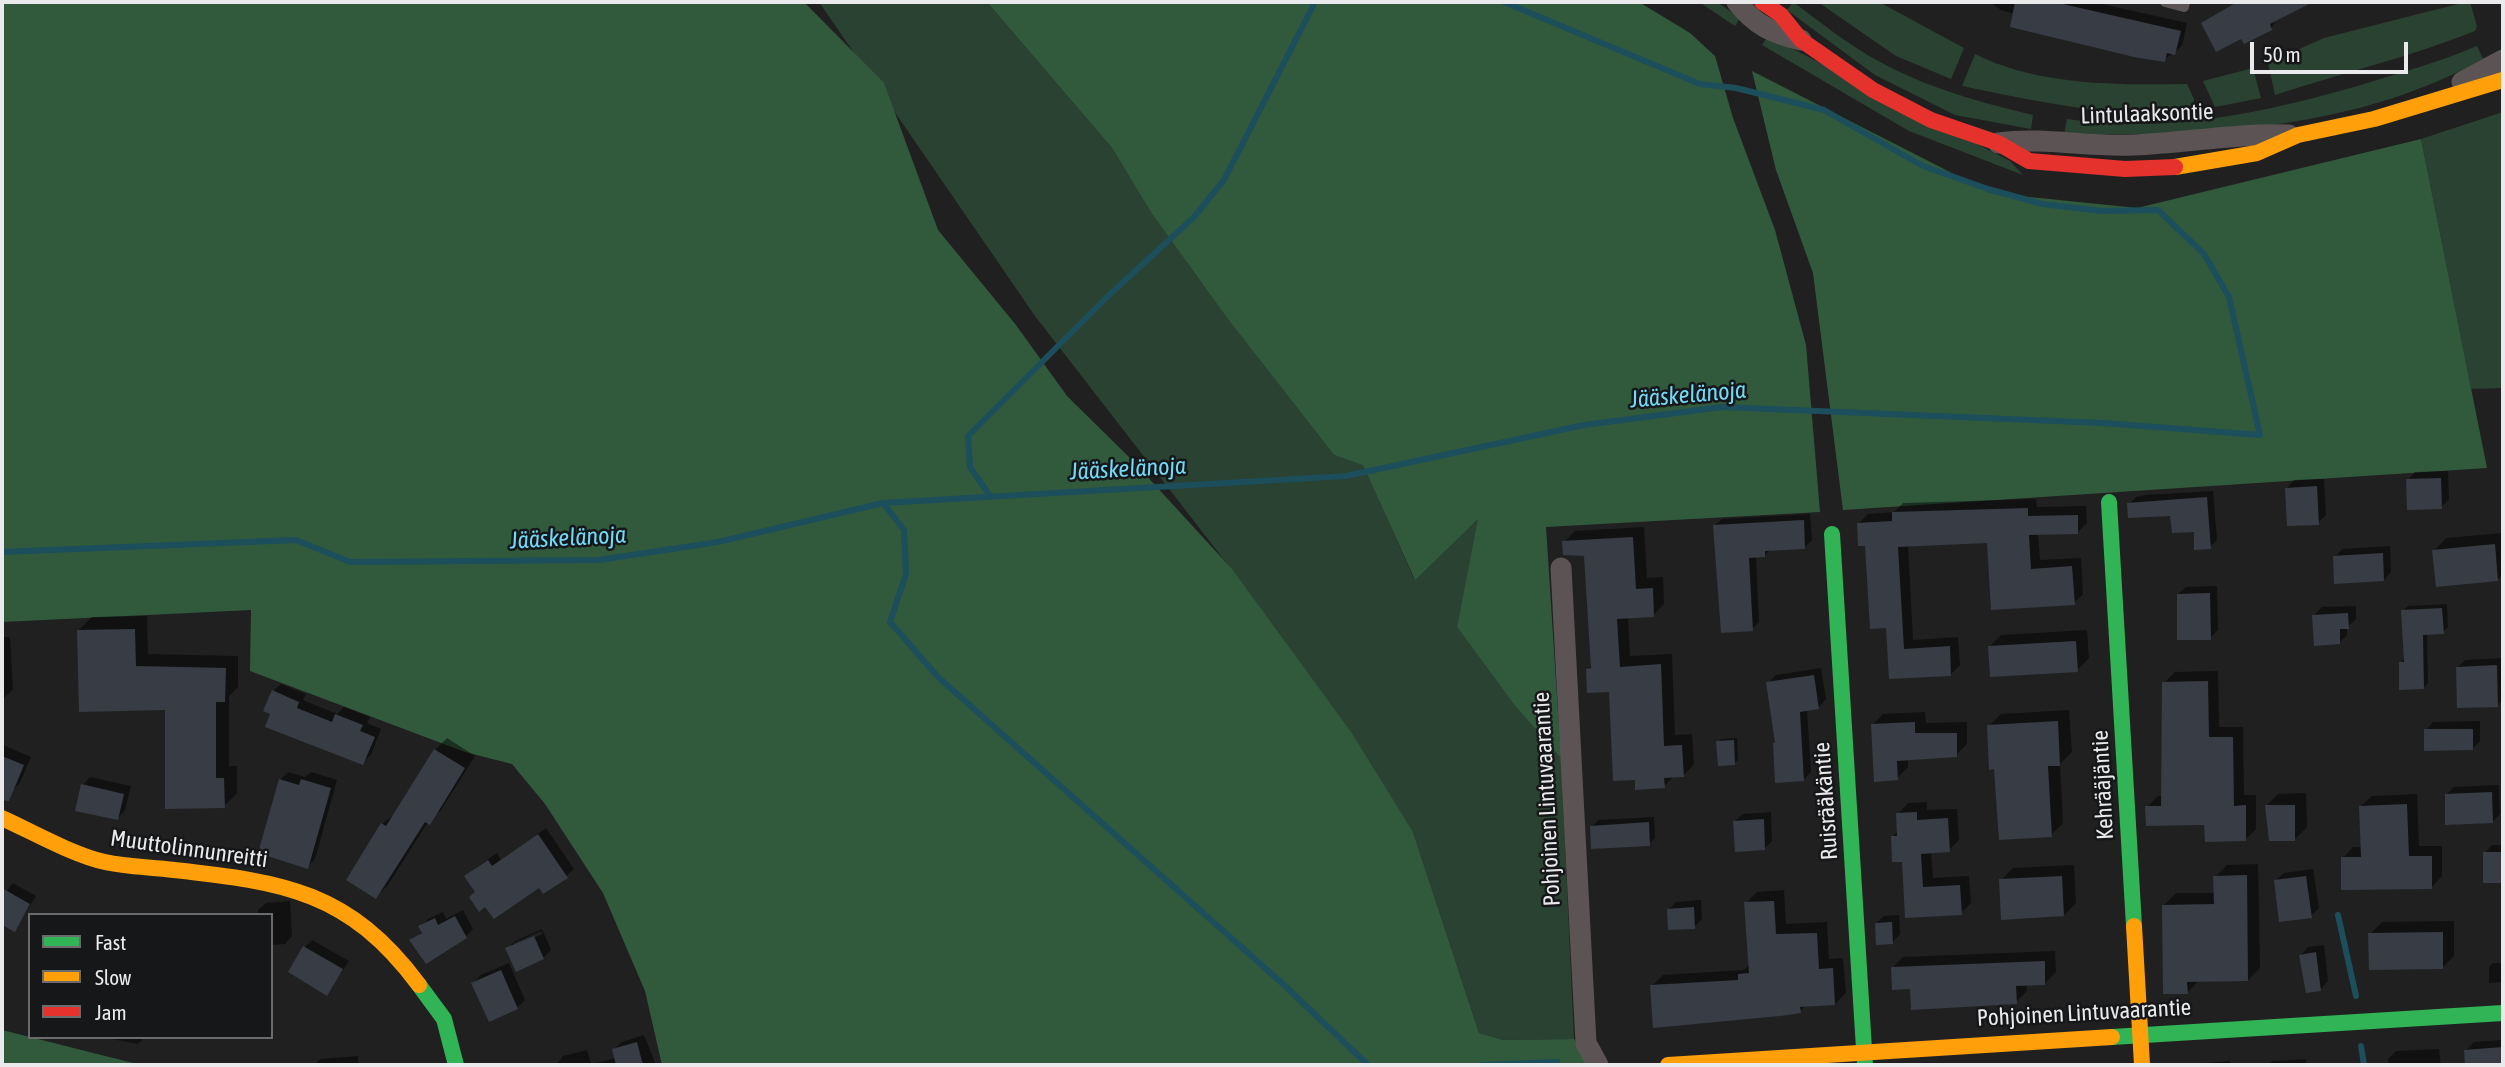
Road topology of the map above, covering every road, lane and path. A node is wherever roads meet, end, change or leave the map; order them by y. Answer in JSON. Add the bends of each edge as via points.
{"nodes":[{"id":1,"x":1737,"y":2,"type":"edge"},
{"id":2,"x":1762,"y":2,"type":"edge"},
{"id":3,"x":2165,"y":2,"type":"edge"},
{"id":4,"x":2185,"y":2,"type":"edge"},
{"id":5,"x":1801,"y":40,"type":"junction"},
{"id":6,"x":2503,"y":60,"type":"edge"},
{"id":7,"x":2503,"y":80,"type":"edge"},
{"id":8,"x":2437,"y":98,"type":"junction"},
{"id":9,"x":2298,"y":135,"type":"joint"},
{"id":10,"x":1998,"y":143,"type":"joint"},
{"id":11,"x":2109,"y":502,"type":"dead end"},
{"id":12,"x":1832,"y":534,"type":"dead end"},
{"id":13,"x":1561,"y":568,"type":"dead end"},
{"id":14,"x":2,"y":818,"type":"edge"},
{"id":15,"x":2503,"y":1013,"type":"edge"},
{"id":16,"x":2141,"y":1036,"type":"junction"},
{"id":17,"x":1865,"y":1059,"type":"edge"},
{"id":18,"x":456,"y":1065,"type":"edge"},
{"id":19,"x":1598,"y":1065,"type":"edge"},
{"id":20,"x":1668,"y":1065,"type":"edge"},
{"id":21,"x":2142,"y":1065,"type":"edge"}],
"edges":[{"from":1,"to":5,"type":"street","name":"Lintulaaksontie","via":[[1770,32]]},
{"from":2,"to":5,"type":"street","name":"Lintulaaksontie","via":[[1781,15]]},
{"from":3,"to":4,"type":"lane","via":[[2184,7]]},
{"from":5,"to":10,"type":"street","name":"Lintulaaksontie","via":[[1906,108]]},
{"from":6,"to":8,"type":"street","name":"Lintulaaksontie"},
{"from":7,"to":8,"type":"street","name":"Lintulaaksontie"},
{"from":8,"to":9,"type":"street","name":"Lintulaaksontie","via":[[2374,119]]},
{"from":9,"to":10,"type":"street","name":"Lintulaaksontie","via":[[2131,145],[2034,138]]},
{"from":11,"to":16,"type":"street","name":"Kehrääjäntie"},
{"from":12,"to":17,"type":"street","name":"Ruisrääkäntie"},
{"from":13,"to":19,"type":"street","name":"Pohjoinen Lintuvaarantie","via":[[1586,1043]]},
{"from":14,"to":18,"type":"street","name":"Muuttolinnunreitti","via":[[103,862],[249,878],[323,900],[360,922],[393,950],[444,1019]]},
{"from":15,"to":16,"type":"street","name":"Pohjoinen Lintuvaarantie"},
{"from":16,"to":17,"type":"street","name":"Pohjoinen Lintuvaarantie"},
{"from":16,"to":21,"type":"street","name":"Kehrääjäntie"},
{"from":17,"to":20,"type":"street","name":"Pohjoinen Lintuvaarantie"}]}
